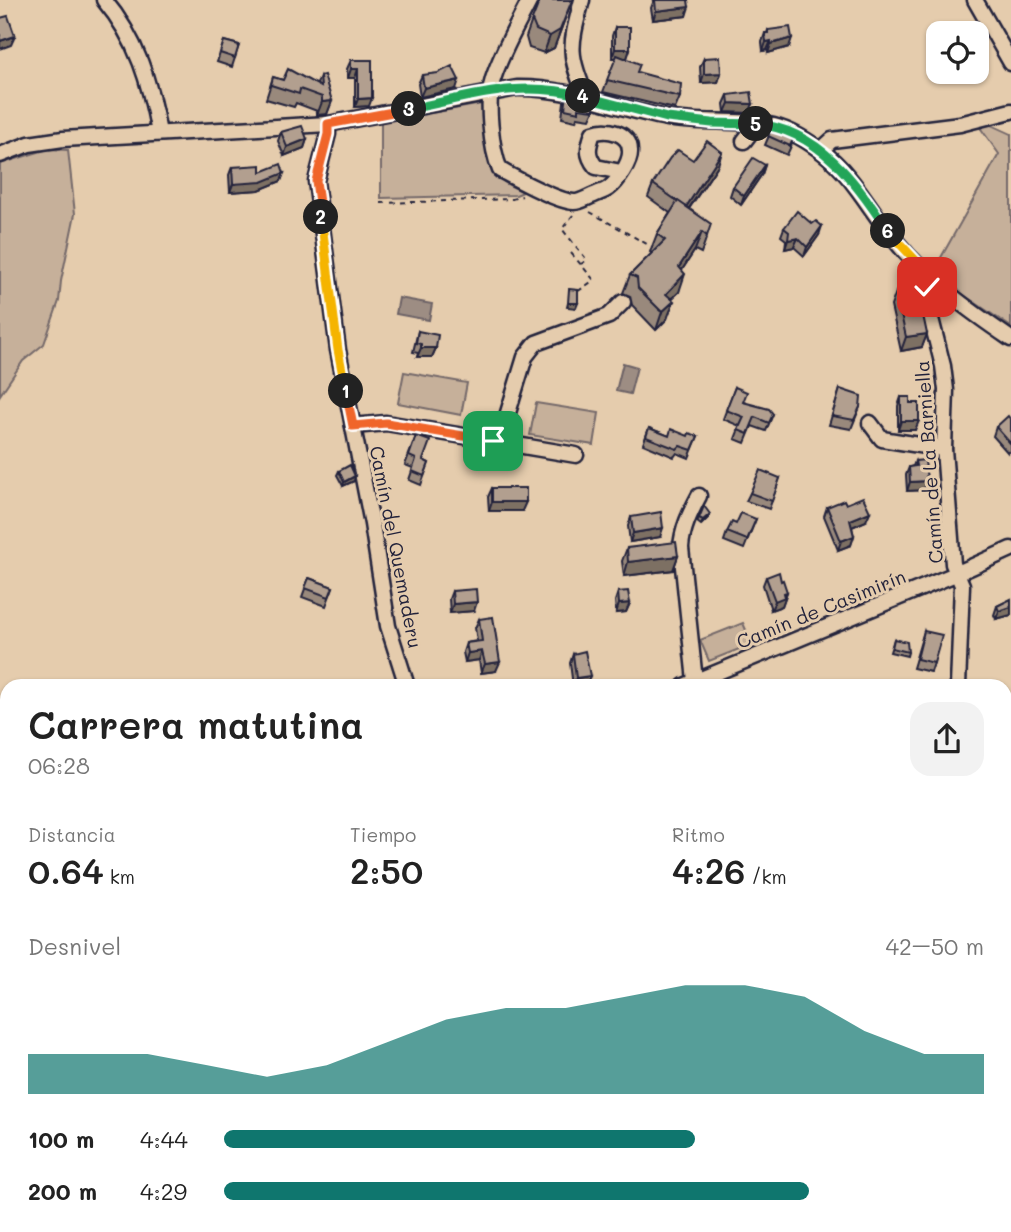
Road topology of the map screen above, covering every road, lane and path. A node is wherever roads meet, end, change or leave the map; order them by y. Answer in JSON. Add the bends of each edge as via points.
{"nodes":[{"id":1,"x":104,"y":0,"type":"edge"},
{"id":2,"x":530,"y":0,"type":"edge"},
{"id":3,"x":582,"y":0,"type":"edge"},
{"id":4,"x":975,"y":0,"type":"edge"},
{"id":5,"x":505,"y":49,"type":"junction"},
{"id":6,"x":1011,"y":63,"type":"edge"},
{"id":7,"x":517,"y":88,"type":"junction"},
{"id":8,"x":575,"y":88,"type":"junction"},
{"id":9,"x":490,"y":93,"type":"junction"},
{"id":10,"x":1011,"y":111,"type":"edge"},
{"id":11,"x":328,"y":124,"type":"junction"},
{"id":12,"x":757,"y":124,"type":"junction"},
{"id":13,"x":159,"y":133,"type":"junction"},
{"id":14,"x":744,"y":141,"type":"dead end"},
{"id":15,"x":821,"y":150,"type":"junction"},
{"id":16,"x":0,"y":155,"type":"edge"},
{"id":17,"x":621,"y":172,"type":"dead end"},
{"id":18,"x":534,"y":188,"type":"junction"},
{"id":19,"x":381,"y":203,"type":"dead end"},
{"id":20,"x":577,"y":204,"type":"junction"},
{"id":21,"x":653,"y":247,"type":"dead end"},
{"id":22,"x":571,"y":253,"type":"dead end"},
{"id":23,"x":581,"y":264,"type":"junction"},
{"id":24,"x":933,"y":279,"type":"junction"},
{"id":25,"x":572,"y":291,"type":"edge"},
{"id":26,"x":623,"y":302,"type":"dead end"},
{"id":27,"x":1011,"y":339,"type":"edge"},
{"id":28,"x":870,"y":423,"type":"dead end"},
{"id":29,"x":353,"y":426,"type":"junction"},
{"id":30,"x":493,"y":441,"type":"junction"},
{"id":31,"x":944,"y":449,"type":"junction"},
{"id":32,"x":576,"y":455,"type":"dead end"},
{"id":33,"x":699,"y":496,"type":"dead end"},
{"id":34,"x":1011,"y":549,"type":"edge"},
{"id":35,"x":958,"y":573,"type":"junction"},
{"id":36,"x":405,"y":679,"type":"edge"},
{"id":37,"x":690,"y":679,"type":"edge"},
{"id":38,"x":702,"y":679,"type":"edge"},
{"id":39,"x":958,"y":679,"type":"edge"}],
"edges":[{"from":1,"to":13,"type":"street","via":[[138,53]]},
{"from":2,"to":5,"type":"street"},
{"from":3,"to":8,"type":"street","via":[[570,46]]},
{"from":4,"to":6,"type":"street"},
{"from":5,"to":7,"type":"street","via":[[503,64]]},
{"from":5,"to":9,"type":"street"},
{"from":7,"to":8,"type":"street"},
{"from":7,"to":9,"type":"street"},
{"from":8,"to":12,"type":"street","via":[[587,98],[667,118]]},
{"from":9,"to":11,"type":"street"},
{"from":9,"to":18,"type":"street","via":[[493,155],[500,170]]},
{"from":10,"to":15,"type":"street","via":[[960,124],[832,140]]},
{"from":11,"to":13,"type":"street"},
{"from":11,"to":29,"type":"street","name":"Camín del Quemaderu","via":[[316,181]]},
{"from":12,"to":14,"type":"street"},
{"from":12,"to":15,"type":"street","via":[[781,128]]},
{"from":13,"to":16,"type":"street","via":[[63,139],[29,144]]},
{"from":15,"to":24,"type":"street","via":[[846,172],[894,239]]},
{"from":17,"to":20,"type":"street","via":[[609,188]]},
{"from":18,"to":19,"type":"path","via":[[512,199]]},
{"from":18,"to":20,"type":"street"},
{"from":20,"to":21,"type":"path"},
{"from":20,"to":23,"type":"path","via":[[562,229],[587,260]]},
{"from":22,"to":23,"type":"path"},
{"from":23,"to":25,"type":"path","via":[[594,280],[578,292]]},
{"from":24,"to":27,"type":"street","via":[[961,305]]},
{"from":24,"to":31,"type":"street","name":"Camín de La Barniella","via":[[925,295],[946,390]]},
{"from":26,"to":30,"type":"street","via":[[609,316],[536,343],[525,357],[507,416]]},
{"from":28,"to":31,"type":"street","via":[[882,439]]},
{"from":29,"to":30,"type":"street","via":[[386,423]]},
{"from":29,"to":36,"type":"street","name":"Camín del Quemaderu","via":[[388,626]]},
{"from":30,"to":32,"type":"street"},
{"from":31,"to":35,"type":"street","name":"Camín de La Barniella","via":[[953,564]]},
{"from":33,"to":37,"type":"street","via":[[688,516],[681,548]]},
{"from":34,"to":35,"type":"street","name":"Camín de Casimirín"},
{"from":35,"to":38,"type":"street","name":"Camín de Casimirín"},
{"from":35,"to":39,"type":"street","name":"Camín de La Barniella","via":[[962,584]]}]}
